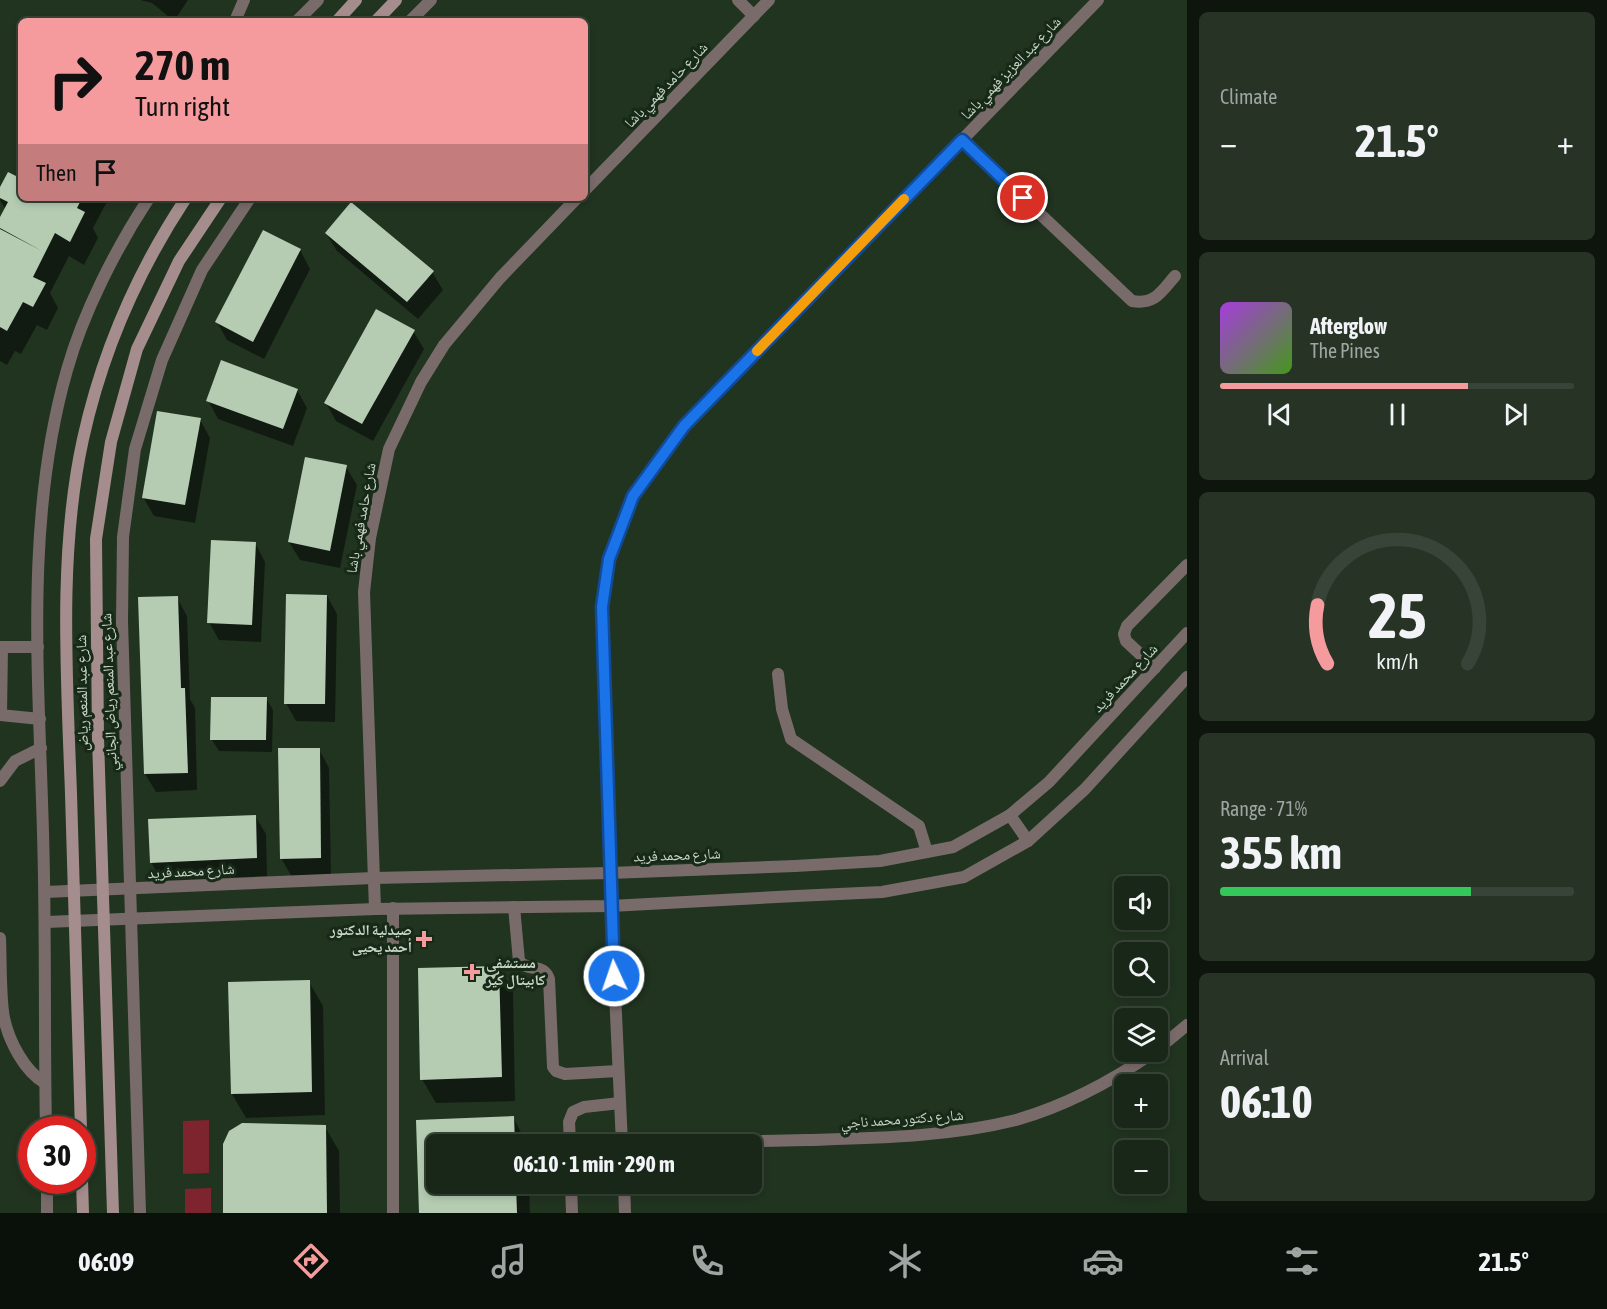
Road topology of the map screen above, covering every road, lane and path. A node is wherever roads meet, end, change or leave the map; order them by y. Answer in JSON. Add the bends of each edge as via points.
{"nodes":[{"id":1,"x":244,"y":0,"type":"edge"},
{"id":2,"x":318,"y":0,"type":"edge"},
{"id":3,"x":356,"y":0,"type":"edge"},
{"id":4,"x":396,"y":0,"type":"edge"},
{"id":5,"x":431,"y":0,"type":"edge"},
{"id":6,"x":738,"y":0,"type":"edge"},
{"id":7,"x":769,"y":0,"type":"edge"},
{"id":8,"x":1098,"y":0,"type":"edge"},
{"id":9,"x":754,"y":16,"type":"junction"},
{"id":10,"x":236,"y":18,"type":"edge"},
{"id":11,"x":300,"y":18,"type":"edge"},
{"id":12,"x":340,"y":18,"type":"edge"},
{"id":13,"x":379,"y":18,"type":"edge"},
{"id":14,"x":413,"y":18,"type":"edge"},
{"id":15,"x":962,"y":140,"type":"junction"},
{"id":16,"x":588,"y":187,"type":"edge"},
{"id":17,"x":147,"y":201,"type":"edge"},
{"id":18,"x":184,"y":201,"type":"edge"},
{"id":19,"x":218,"y":201,"type":"edge"},
{"id":20,"x":248,"y":201,"type":"edge"},
{"id":21,"x":574,"y":201,"type":"edge"},
{"id":22,"x":1175,"y":276,"type":"dead end"},
{"id":23,"x":1187,"y":566,"type":"edge"},
{"id":24,"x":1187,"y":633,"type":"edge"},
{"id":25,"x":1,"y":647,"type":"edge"},
{"id":26,"x":38,"y":647,"type":"junction"},
{"id":27,"x":1155,"y":668,"type":"junction"},
{"id":28,"x":778,"y":674,"type":"dead end"},
{"id":29,"x":1187,"y":677,"type":"edge"},
{"id":30,"x":0,"y":715,"type":"edge"},
{"id":31,"x":40,"y":719,"type":"junction"},
{"id":32,"x":41,"y":748,"type":"junction"},
{"id":33,"x":0,"y":781,"type":"edge"},
{"id":34,"x":1010,"y":816,"type":"junction"},
{"id":35,"x":1028,"y":841,"type":"junction"},
{"id":36,"x":927,"y":852,"type":"junction"},
{"id":37,"x":610,"y":873,"type":"junction"},
{"id":38,"x":374,"y":878,"type":"junction"},
{"id":39,"x":103,"y":889,"type":"junction"},
{"id":40,"x":131,"y":889,"type":"junction"},
{"id":41,"x":74,"y":890,"type":"junction"},
{"id":42,"x":45,"y":892,"type":"junction"},
{"id":43,"x":611,"y":906,"type":"junction"},
{"id":44,"x":514,"y":907,"type":"junction"},
{"id":45,"x":375,"y":909,"type":"junction"},
{"id":46,"x":393,"y":909,"type":"junction"},
{"id":47,"x":104,"y":920,"type":"junction"},
{"id":48,"x":132,"y":920,"type":"junction"},
{"id":49,"x":75,"y":921,"type":"junction"},
{"id":50,"x":46,"y":922,"type":"junction"},
{"id":51,"x":0,"y":939,"type":"edge"},
{"id":52,"x":1187,"y":1025,"type":"edge"},
{"id":53,"x":1168,"y":1040,"type":"edge"},
{"id":54,"x":1139,"y":1062,"type":"edge"},
{"id":55,"x":618,"y":1071,"type":"junction"},
{"id":56,"x":45,"y":1083,"type":"junction"},
{"id":57,"x":620,"y":1103,"type":"junction"},
{"id":58,"x":46,"y":1116,"type":"edge"},
{"id":59,"x":81,"y":1116,"type":"edge"},
{"id":60,"x":570,"y":1134,"type":"edge"},
{"id":61,"x":622,"y":1134,"type":"edge"},
{"id":62,"x":762,"y":1141,"type":"edge"},
{"id":63,"x":47,"y":1194,"type":"edge"},
{"id":64,"x":83,"y":1194,"type":"edge"},
{"id":65,"x":571,"y":1194,"type":"edge"},
{"id":66,"x":624,"y":1194,"type":"edge"},
{"id":67,"x":47,"y":1213,"type":"edge"},
{"id":68,"x":84,"y":1213,"type":"edge"},
{"id":69,"x":113,"y":1213,"type":"edge"},
{"id":70,"x":140,"y":1213,"type":"edge"},
{"id":71,"x":393,"y":1213,"type":"edge"},
{"id":72,"x":572,"y":1213,"type":"edge"},
{"id":73,"x":625,"y":1213,"type":"edge"}],
"edges":[{"from":1,"to":10,"type":"street"},
{"from":2,"to":11,"type":"street"},
{"from":3,"to":12,"type":"street"},
{"from":4,"to":13,"type":"street"},
{"from":5,"to":14,"type":"street"},
{"from":6,"to":9,"type":"street"},
{"from":7,"to":9,"type":"street","name":"شارع حامد فهمي باشا"},
{"from":8,"to":15,"type":"street","name":"شارع عبد العزيز فهمي باشا"},
{"from":9,"to":16,"type":"street","name":"شارع حامد فهمي باشا"},
{"from":15,"to":22,"type":"street","via":[[1132,301],[1154,299]]},
{"from":15,"to":37,"type":"street","name":"شارع عبد العزيز فهمي باشا","via":[[684,426],[633,496],[609,559],[602,607]]},
{"from":17,"to":26,"type":"street","via":[[129,227],[94,297],[67,369],[51,442],[42,511]]},
{"from":18,"to":41,"type":"street","name":"شارع عبد المنعم رياض","via":[[160,237],[111,340],[83,440],[73,504],[66,635]]},
{"from":19,"to":39,"type":"street","name":"شارع عبد المنعم رياض","via":[[179,261],[137,350],[111,442],[96,538]]},
{"from":20,"to":40,"type":"street","name":"شارع عبد المنعم رياض الجانبي","via":[[202,270],[162,360],[135,449],[123,537],[122,600]]},
{"from":21,"to":38,"type":"street","name":"شارع حامد فهمي باشا","via":[[500,278],[444,345],[421,382],[389,449],[370,538],[364,592]]},
{"from":23,"to":27,"type":"street","via":[[1127,626],[1124,634],[1126,641]]},
{"from":24,"to":27,"type":"street","name":"شارع محمد فريد"},
{"from":25,"to":26,"type":"street"},
{"from":25,"to":30,"type":"street"},
{"from":26,"to":31,"type":"street"},
{"from":27,"to":34,"type":"street","name":"شارع محمد فريد","via":[[1049,782]]},
{"from":28,"to":36,"type":"street","via":[[791,739],[919,826]]},
{"from":29,"to":35,"type":"street","via":[[1085,789]]},
{"from":30,"to":31,"type":"street"},
{"from":31,"to":32,"type":"street"},
{"from":32,"to":33,"type":"street","via":[[15,761]]},
{"from":32,"to":42,"type":"street"},
{"from":34,"to":35,"type":"street"},
{"from":34,"to":36,"type":"street","name":"شارع محمد فريد","via":[[953,847]]},
{"from":35,"to":43,"type":"street","via":[[964,877],[882,892]]},
{"from":36,"to":37,"type":"street","name":"شارع محمد فريد","via":[[880,861]]},
{"from":37,"to":38,"type":"street","name":"شارع محمد فريد"},
{"from":37,"to":43,"type":"street","name":"شارع عبد العزيز فهمي باشا"},
{"from":38,"to":40,"type":"street","name":"شارع محمد فريد"},
{"from":38,"to":45,"type":"street","name":"شارع حامد فهمي باشا"},
{"from":39,"to":40,"type":"street","name":"شارع محمد فريد"},
{"from":39,"to":41,"type":"street","name":"شارع محمد فريد"},
{"from":39,"to":47,"type":"street","name":"شارع عبد المنعم رياض"},
{"from":40,"to":48,"type":"street","name":"شارع عبد المنعم رياض الجانبي"},
{"from":41,"to":42,"type":"street","name":"شارع محمد فريد"},
{"from":41,"to":49,"type":"street","name":"شارع عبد المنعم رياض"},
{"from":42,"to":50,"type":"street"},
{"from":43,"to":44,"type":"street"},
{"from":43,"to":55,"type":"street","name":"شارع عبد العزيز فهمي باشا"},
{"from":44,"to":46,"type":"street"},
{"from":44,"to":55,"type":"street","via":[[519,961],[525,967],[542,969],[549,979],[553,1067],[565,1074]]},
{"from":45,"to":46,"type":"street"},
{"from":45,"to":48,"type":"street"},
{"from":46,"to":71,"type":"street"},
{"from":47,"to":48,"type":"street"},
{"from":47,"to":49,"type":"street"},
{"from":47,"to":69,"type":"street","name":"شارع عبد المنعم رياض"},
{"from":48,"to":70,"type":"street","name":"شارع عبد المنعم رياض الجانبي"},
{"from":49,"to":50,"type":"street"},
{"from":49,"to":59,"type":"street","name":"شارع عبد المنعم رياض"},
{"from":50,"to":56,"type":"street"},
{"from":51,"to":56,"type":"street","via":[[4,1017],[22,1059],[36,1078]]},
{"from":52,"to":53,"type":"street"},
{"from":54,"to":62,"type":"street","name":"شارع دكتور محمد ناجي","via":[[1073,1099],[1017,1119],[959,1132]]},
{"from":55,"to":57,"type":"street","name":"شارع عبد العزيز فهمي باشا"},
{"from":56,"to":58,"type":"street"},
{"from":57,"to":60,"type":"street","via":[[573,1112]]},
{"from":57,"to":61,"type":"street","name":"شارع عبد العزيز فهمي باشا"},
{"from":63,"to":67,"type":"street"},
{"from":64,"to":68,"type":"street"},
{"from":65,"to":72,"type":"street"},
{"from":66,"to":73,"type":"street"}]}
